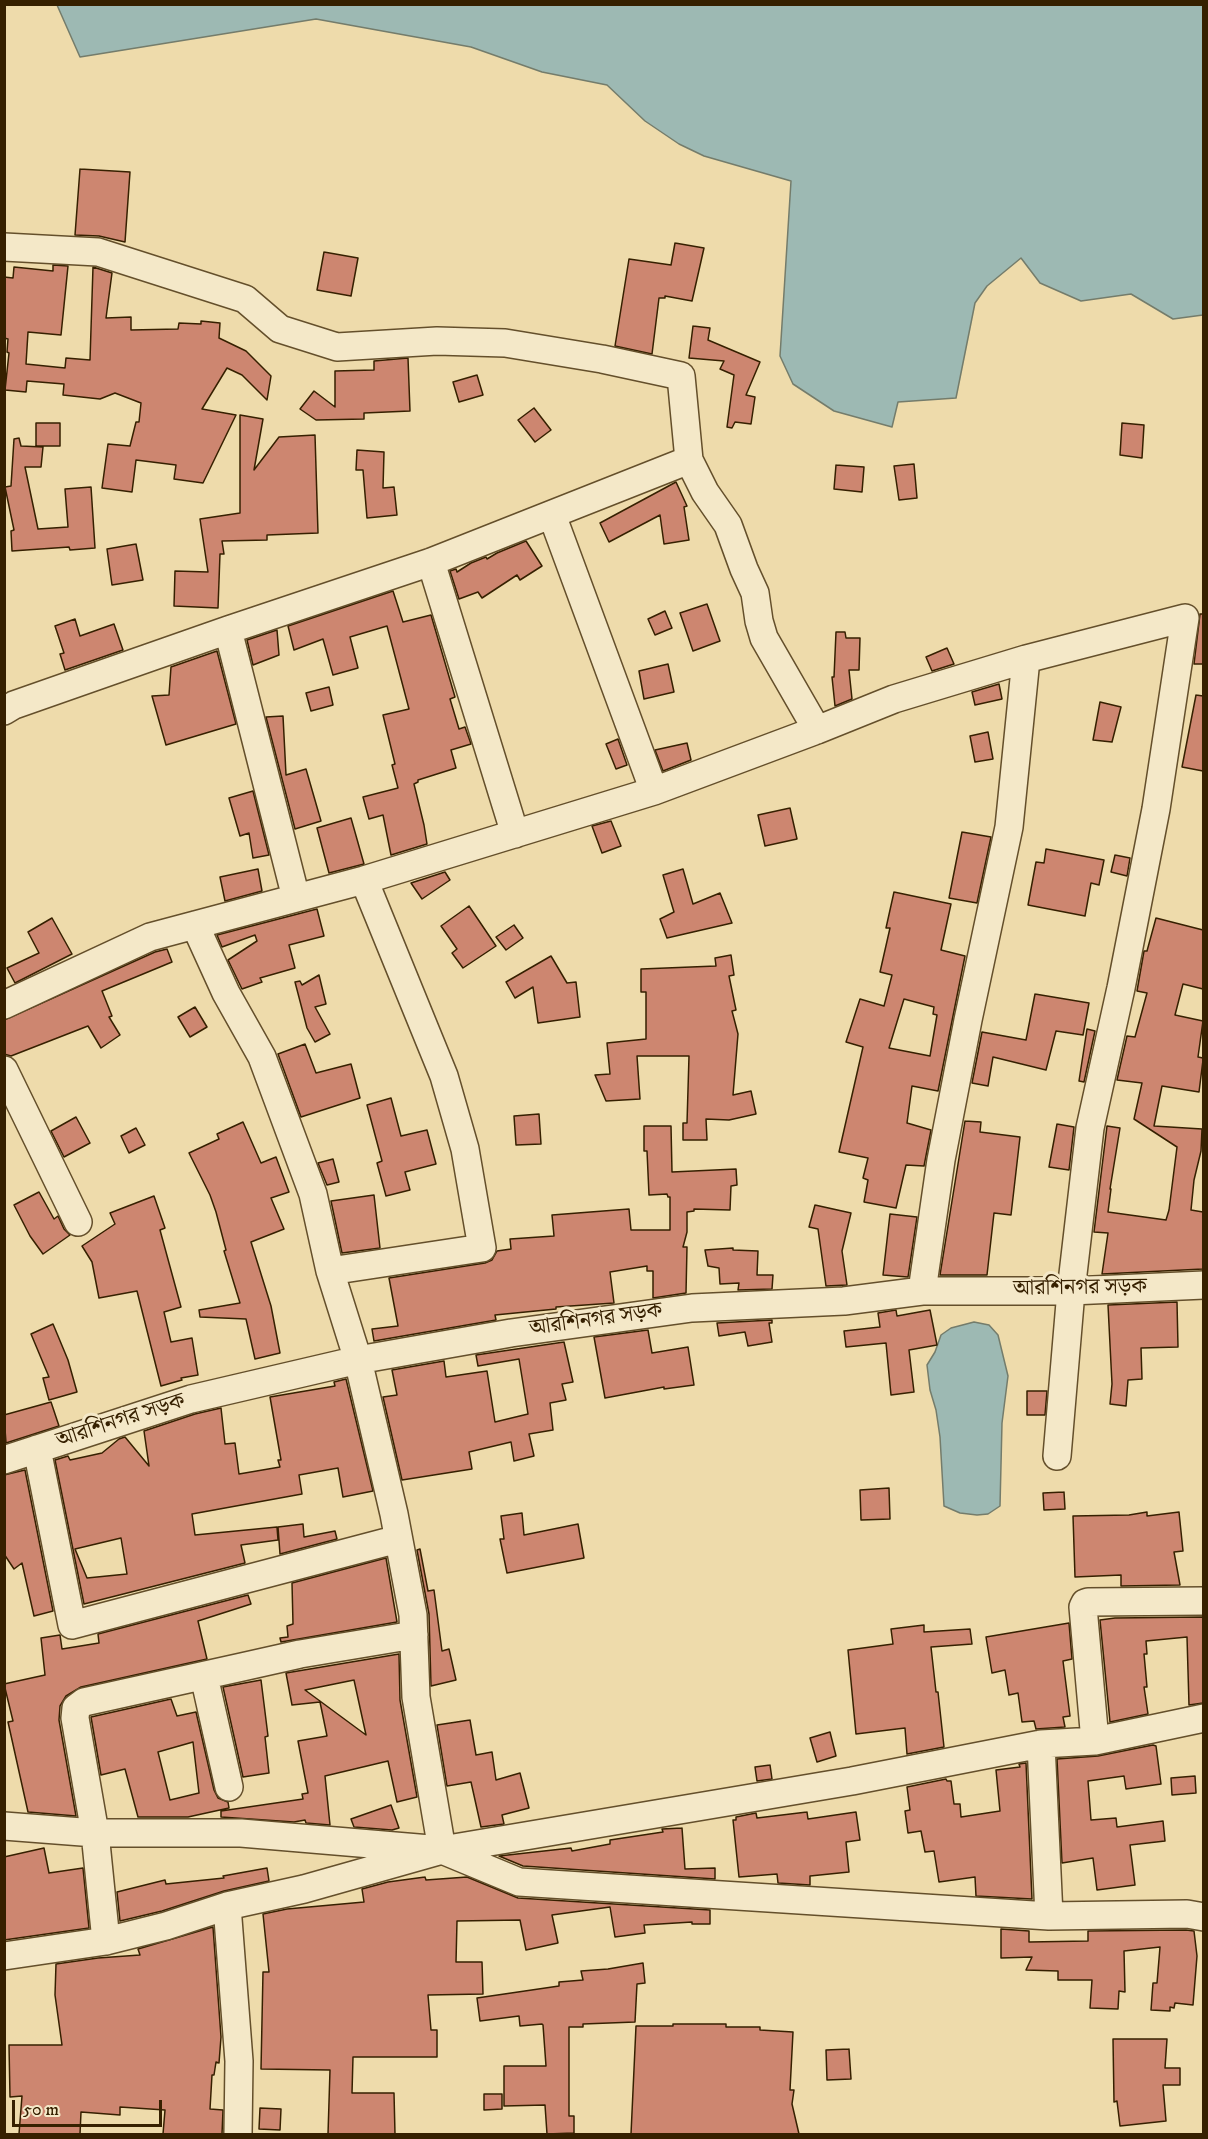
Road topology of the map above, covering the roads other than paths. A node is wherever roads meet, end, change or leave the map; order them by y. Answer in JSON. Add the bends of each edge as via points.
{"nodes":[{"id":1,"x":4,"y":247,"type":"edge"},
{"id":2,"x":689,"y":460,"type":"junction"},
{"id":3,"x":552,"y":515,"type":"junction"},
{"id":4,"x":431,"y":562,"type":"junction"},
{"id":5,"x":1194,"y":615,"type":"edge"},
{"id":6,"x":228,"y":630,"type":"junction"},
{"id":7,"x":1026,"y":659,"type":"junction"},
{"id":8,"x":4,"y":711,"type":"edge"},
{"id":9,"x":818,"y":730,"type":"junction"},
{"id":10,"x":654,"y":791,"type":"junction"},
{"id":11,"x":515,"y":834,"type":"junction"},
{"id":12,"x":364,"y":880,"type":"junction"},
{"id":13,"x":296,"y":898,"type":"junction"},
{"id":14,"x":195,"y":926,"type":"junction"},
{"id":15,"x":4,"y":1005,"type":"edge"},
{"id":16,"x":4,"y":1070,"type":"edge"},
{"id":17,"x":78,"y":1221,"type":"dead end"},
{"id":18,"x":330,"y":1271,"type":"junction"},
{"id":19,"x":1203,"y":1286,"type":"edge"},
{"id":20,"x":922,"y":1291,"type":"junction"},
{"id":21,"x":1071,"y":1291,"type":"junction"},
{"id":22,"x":358,"y":1360,"type":"junction"},
{"id":23,"x":37,"y":1449,"type":"junction"},
{"id":24,"x":1057,"y":1456,"type":"dead end"},
{"id":25,"x":4,"y":1460,"type":"edge"},
{"id":26,"x":398,"y":1539,"type":"junction"},
{"id":27,"x":1203,"y":1601,"type":"edge"},
{"id":28,"x":414,"y":1635,"type":"junction"},
{"id":29,"x":204,"y":1677,"type":"junction"},
{"id":30,"x":1203,"y":1718,"type":"edge"},
{"id":31,"x":1095,"y":1741,"type":"junction"},
{"id":32,"x":1041,"y":1744,"type":"junction"},
{"id":33,"x":229,"y":1787,"type":"dead end"},
{"id":34,"x":4,"y":1826,"type":"edge"},
{"id":35,"x":95,"y":1833,"type":"junction"},
{"id":36,"x":442,"y":1850,"type":"junction"},
{"id":37,"x":227,"y":1906,"type":"junction"},
{"id":38,"x":1049,"y":1917,"type":"junction"},
{"id":39,"x":1203,"y":1917,"type":"edge"},
{"id":40,"x":106,"y":1941,"type":"junction"},
{"id":41,"x":4,"y":1956,"type":"edge"},
{"id":42,"x":238,"y":2134,"type":"edge"}],
"edges":[{"from":1,"to":2,"type":"street","via":[[98,252],[245,299],[280,329],[337,347],[505,343],[602,358],[681,376]]},
{"from":2,"to":3,"type":"street"},
{"from":2,"to":9,"type":"street","via":[[728,525],[755,593],[764,638]]},
{"from":3,"to":4,"type":"street"},
{"from":3,"to":10,"type":"street"},
{"from":4,"to":6,"type":"street"},
{"from":4,"to":11,"type":"street"},
{"from":5,"to":7,"type":"street"},
{"from":5,"to":21,"type":"street","via":[[1090,1128]]},
{"from":6,"to":8,"type":"street"},
{"from":6,"to":13,"type":"street"},
{"from":7,"to":9,"type":"street","via":[[894,699]]},
{"from":7,"to":20,"type":"street","via":[[1009,827],[941,1160]]},
{"from":9,"to":10,"type":"street"},
{"from":10,"to":11,"type":"street"},
{"from":11,"to":12,"type":"street"},
{"from":12,"to":13,"type":"street"},
{"from":12,"to":18,"type":"street","via":[[444,1076],[465,1149],[482,1248]]},
{"from":13,"to":14,"type":"street"},
{"from":14,"to":15,"type":"street","via":[[150,937]]},
{"from":14,"to":18,"type":"street","via":[[262,1057],[313,1194]]},
{"from":16,"to":17,"type":"street"},
{"from":18,"to":22,"type":"street"},
{"from":19,"to":21,"type":"street","name":"আরশিনগর সড়ক"},
{"from":20,"to":21,"type":"street","name":"আরশিনগর সড়ক"},
{"from":20,"to":22,"type":"street","name":"আরশিনগর সড়ক","via":[[844,1301],[692,1308],[511,1333]]},
{"from":21,"to":24,"type":"street"},
{"from":22,"to":23,"type":"street","name":"আরশিনগর সড়ক","via":[[190,1399]]},
{"from":22,"to":26,"type":"street"},
{"from":23,"to":25,"type":"street","name":"আরশিনগর সড়ক"},
{"from":23,"to":26,"type":"street","via":[[72,1625]]},
{"from":26,"to":28,"type":"street"},
{"from":27,"to":31,"type":"street","via":[[1085,1603]]},
{"from":28,"to":29,"type":"street","via":[[300,1654]]},
{"from":28,"to":36,"type":"street","via":[[416,1697]]},
{"from":29,"to":33,"type":"street"},
{"from":29,"to":35,"type":"street","via":[[84,1702],[76,1708]]},
{"from":30,"to":31,"type":"street"},
{"from":31,"to":32,"type":"street"},
{"from":32,"to":36,"type":"street","via":[[852,1781]]},
{"from":32,"to":38,"type":"street"},
{"from":34,"to":35,"type":"street"},
{"from":35,"to":36,"type":"street","via":[[241,1833]]},
{"from":35,"to":40,"type":"street"},
{"from":36,"to":37,"type":"street"},
{"from":36,"to":38,"type":"street","via":[[519,1882]]},
{"from":37,"to":40,"type":"street"},
{"from":37,"to":42,"type":"street","via":[[239,2061]]},
{"from":38,"to":39,"type":"street"},
{"from":40,"to":41,"type":"street"}]}
